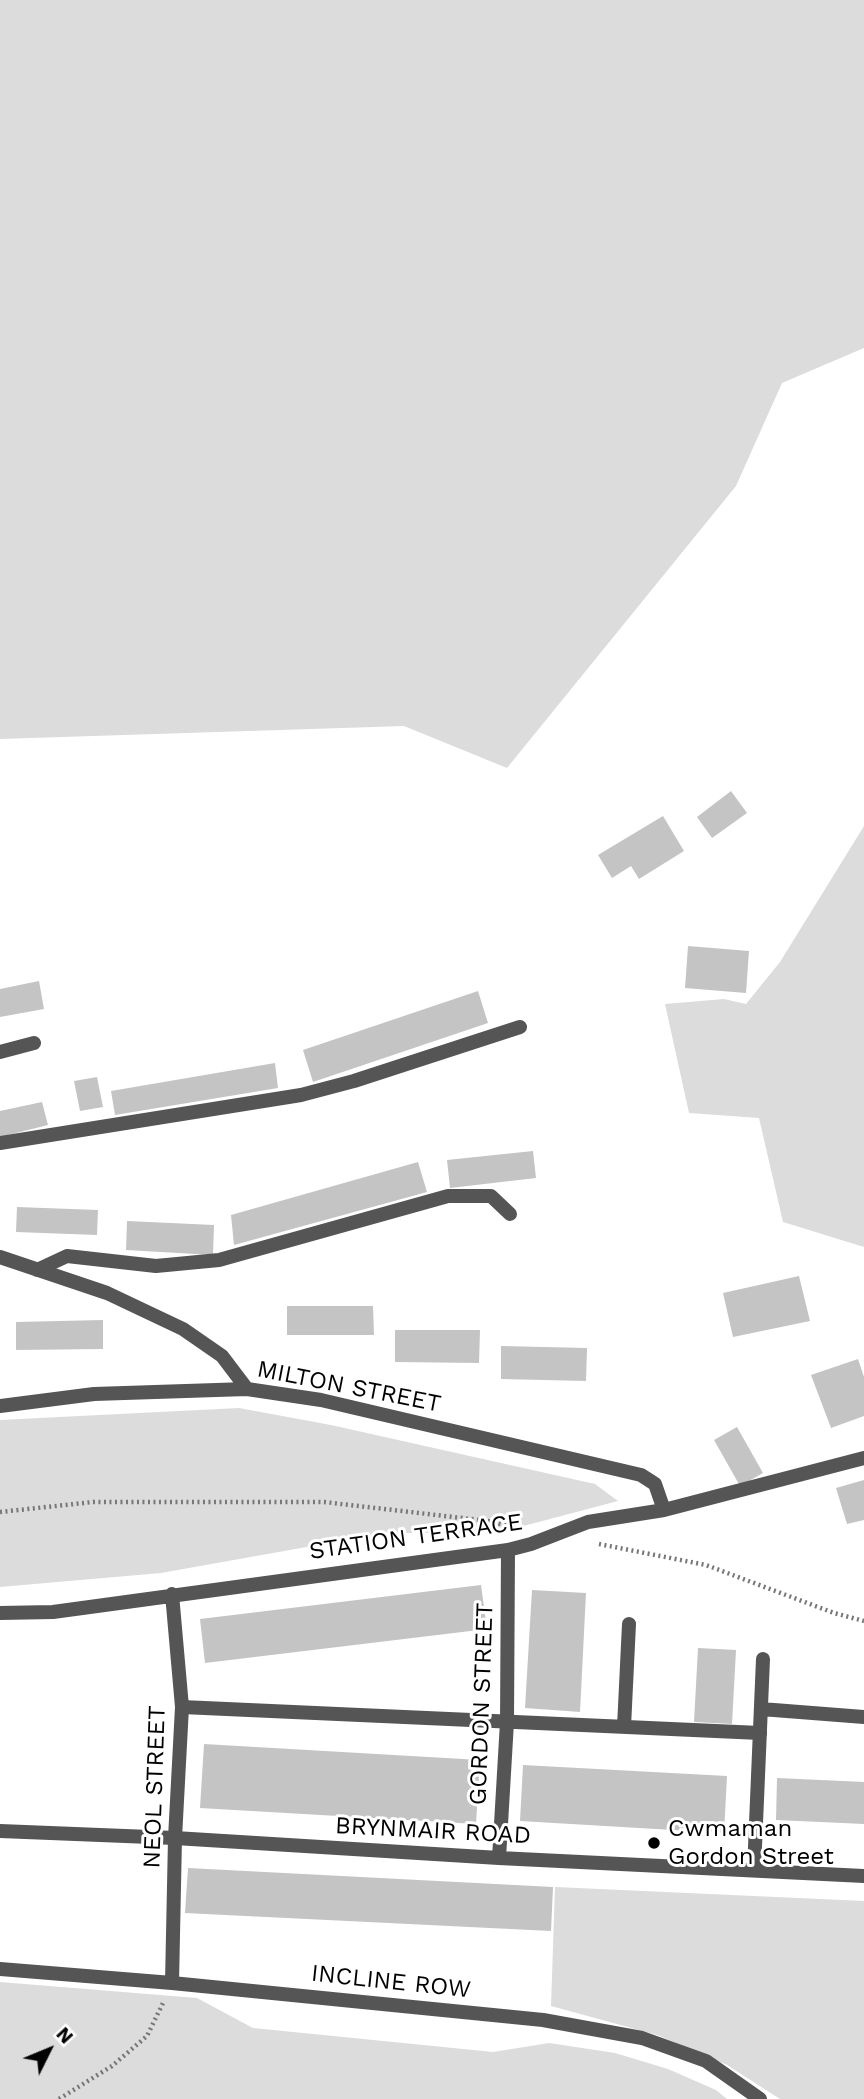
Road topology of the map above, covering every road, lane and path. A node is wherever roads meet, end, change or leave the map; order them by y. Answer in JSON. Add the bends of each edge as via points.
{"nodes":[{"id":1,"x":520,"y":1027,"type":"dead end"},
{"id":2,"x":34,"y":1043,"type":"dead end"},
{"id":3,"x":0,"y":1052,"type":"edge"},
{"id":4,"x":0,"y":1143,"type":"edge"},
{"id":5,"x":510,"y":1214,"type":"dead end"},
{"id":6,"x":0,"y":1257,"type":"edge"},
{"id":7,"x":37,"y":1270,"type":"junction"},
{"id":8,"x":247,"y":1390,"type":"junction"},
{"id":9,"x":0,"y":1406,"type":"edge"},
{"id":10,"x":864,"y":1458,"type":"edge"},
{"id":11,"x":664,"y":1510,"type":"junction"},
{"id":12,"x":0,"y":1512,"type":"edge"},
{"id":13,"x":511,"y":1526,"type":"dead end"},
{"id":14,"x":554,"y":1536,"type":"junction"},
{"id":15,"x":508,"y":1550,"type":"junction"},
{"id":16,"x":172,"y":1594,"type":"junction"},
{"id":17,"x":0,"y":1613,"type":"edge"},
{"id":18,"x":864,"y":1621,"type":"edge"},
{"id":19,"x":629,"y":1624,"type":"dead end"},
{"id":20,"x":763,"y":1659,"type":"dead end"},
{"id":21,"x":182,"y":1707,"type":"junction"},
{"id":22,"x":761,"y":1709,"type":"junction"},
{"id":23,"x":864,"y":1717,"type":"edge"},
{"id":24,"x":507,"y":1722,"type":"junction"},
{"id":25,"x":624,"y":1727,"type":"junction"},
{"id":26,"x":760,"y":1733,"type":"junction"},
{"id":27,"x":0,"y":1831,"type":"edge"},
{"id":28,"x":175,"y":1838,"type":"junction"},
{"id":29,"x":499,"y":1858,"type":"junction"},
{"id":30,"x":754,"y":1870,"type":"junction"},
{"id":31,"x":864,"y":1876,"type":"edge"},
{"id":32,"x":0,"y":1969,"type":"edge"},
{"id":33,"x":172,"y":1983,"type":"junction"},
{"id":34,"x":59,"y":2099,"type":"edge"},
{"id":35,"x":760,"y":2099,"type":"edge"}],
"edges":[{"from":1,"to":4,"type":"street","via":[[301,1095]]},
{"from":2,"to":3,"type":"street"},
{"from":5,"to":7,"type":"street","via":[[491,1196],[448,1196],[219,1260],[156,1265],[67,1256]]},
{"from":6,"to":7,"type":"street"},
{"from":7,"to":8,"type":"street","via":[[107,1293],[183,1329],[222,1356]]},
{"from":8,"to":9,"type":"street","name":"MILTON STREET","via":[[94,1394]]},
{"from":8,"to":11,"type":"street","name":"MILTON STREET","via":[[321,1400],[641,1475],[655,1484]]},
{"from":10,"to":11,"type":"street","name":"STATION TERRACE"},
{"from":11,"to":14,"type":"street","name":"STATION TERRACE","via":[[588,1522]]},
{"from":12,"to":13,"type":"path","via":[[93,1502],[324,1502]]},
{"from":14,"to":15,"type":"street","name":"STATION TERRACE"},
{"from":14,"to":18,"type":"path","via":[[706,1565]]},
{"from":15,"to":16,"type":"street","name":"STATION TERRACE"},
{"from":15,"to":24,"type":"street","name":"GORDON STREET"},
{"from":16,"to":17,"type":"street","name":"STATION TERRACE","via":[[53,1612]]},
{"from":16,"to":21,"type":"street","name":"NEOL STREET"},
{"from":19,"to":25,"type":"street"},
{"from":20,"to":22,"type":"street"},
{"from":21,"to":24,"type":"street"},
{"from":21,"to":28,"type":"street","name":"NEOL STREET"},
{"from":22,"to":23,"type":"street"},
{"from":22,"to":26,"type":"street"},
{"from":24,"to":25,"type":"street"},
{"from":24,"to":29,"type":"street","name":"GORDON STREET"},
{"from":25,"to":26,"type":"street"},
{"from":26,"to":30,"type":"street"},
{"from":27,"to":28,"type":"street","name":"BRYNMAIR ROAD"},
{"from":28,"to":29,"type":"street","name":"BRYNMAIR ROAD"},
{"from":28,"to":33,"type":"street","name":"NEOL STREET"},
{"from":29,"to":30,"type":"street","name":"BRYNMAIR ROAD"},
{"from":30,"to":31,"type":"street","name":"BRYNMAIR ROAD"},
{"from":32,"to":33,"type":"street","name":"INCLINE ROW"},
{"from":33,"to":34,"type":"path","via":[[147,2036],[112,2066]]},
{"from":33,"to":35,"type":"street","name":"INCLINE ROW","via":[[543,2020],[642,2038],[706,2061]]}]}
